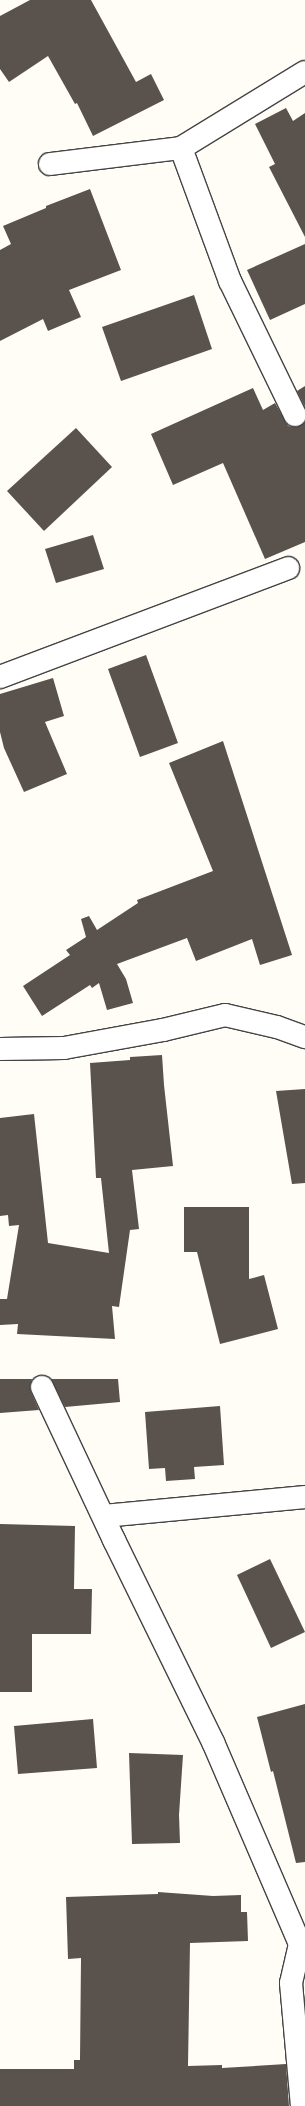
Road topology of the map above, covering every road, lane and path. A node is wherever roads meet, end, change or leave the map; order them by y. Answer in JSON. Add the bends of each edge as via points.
{"nodes":[{"id":1,"x":305,"y":72,"type":"edge"},
{"id":2,"x":181,"y":148,"type":"junction"},
{"id":3,"x":50,"y":164,"type":"dead end"},
{"id":4,"x":295,"y":415,"type":"dead end"},
{"id":5,"x":288,"y":568,"type":"dead end"},
{"id":6,"x":0,"y":677,"type":"edge"},
{"id":7,"x":305,"y":1037,"type":"edge"},
{"id":8,"x":0,"y":1049,"type":"edge"},
{"id":9,"x":42,"y":1387,"type":"dead end"},
{"id":10,"x":305,"y":1497,"type":"edge"},
{"id":11,"x":104,"y":1516,"type":"junction"},
{"id":12,"x":302,"y":2106,"type":"edge"}],
"edges":[{"from":1,"to":2,"type":"street"},
{"from":2,"to":3,"type":"street"},
{"from":2,"to":4,"type":"street","via":[[230,281]]},
{"from":5,"to":6,"type":"street"},
{"from":7,"to":8,"type":"street","via":[[277,1027],[225,1015],[163,1030],[64,1048]]},
{"from":9,"to":11,"type":"street"},
{"from":10,"to":11,"type":"street"},
{"from":11,"to":12,"type":"street","via":[[213,1742],[300,1944],[291,1983]]}]}
